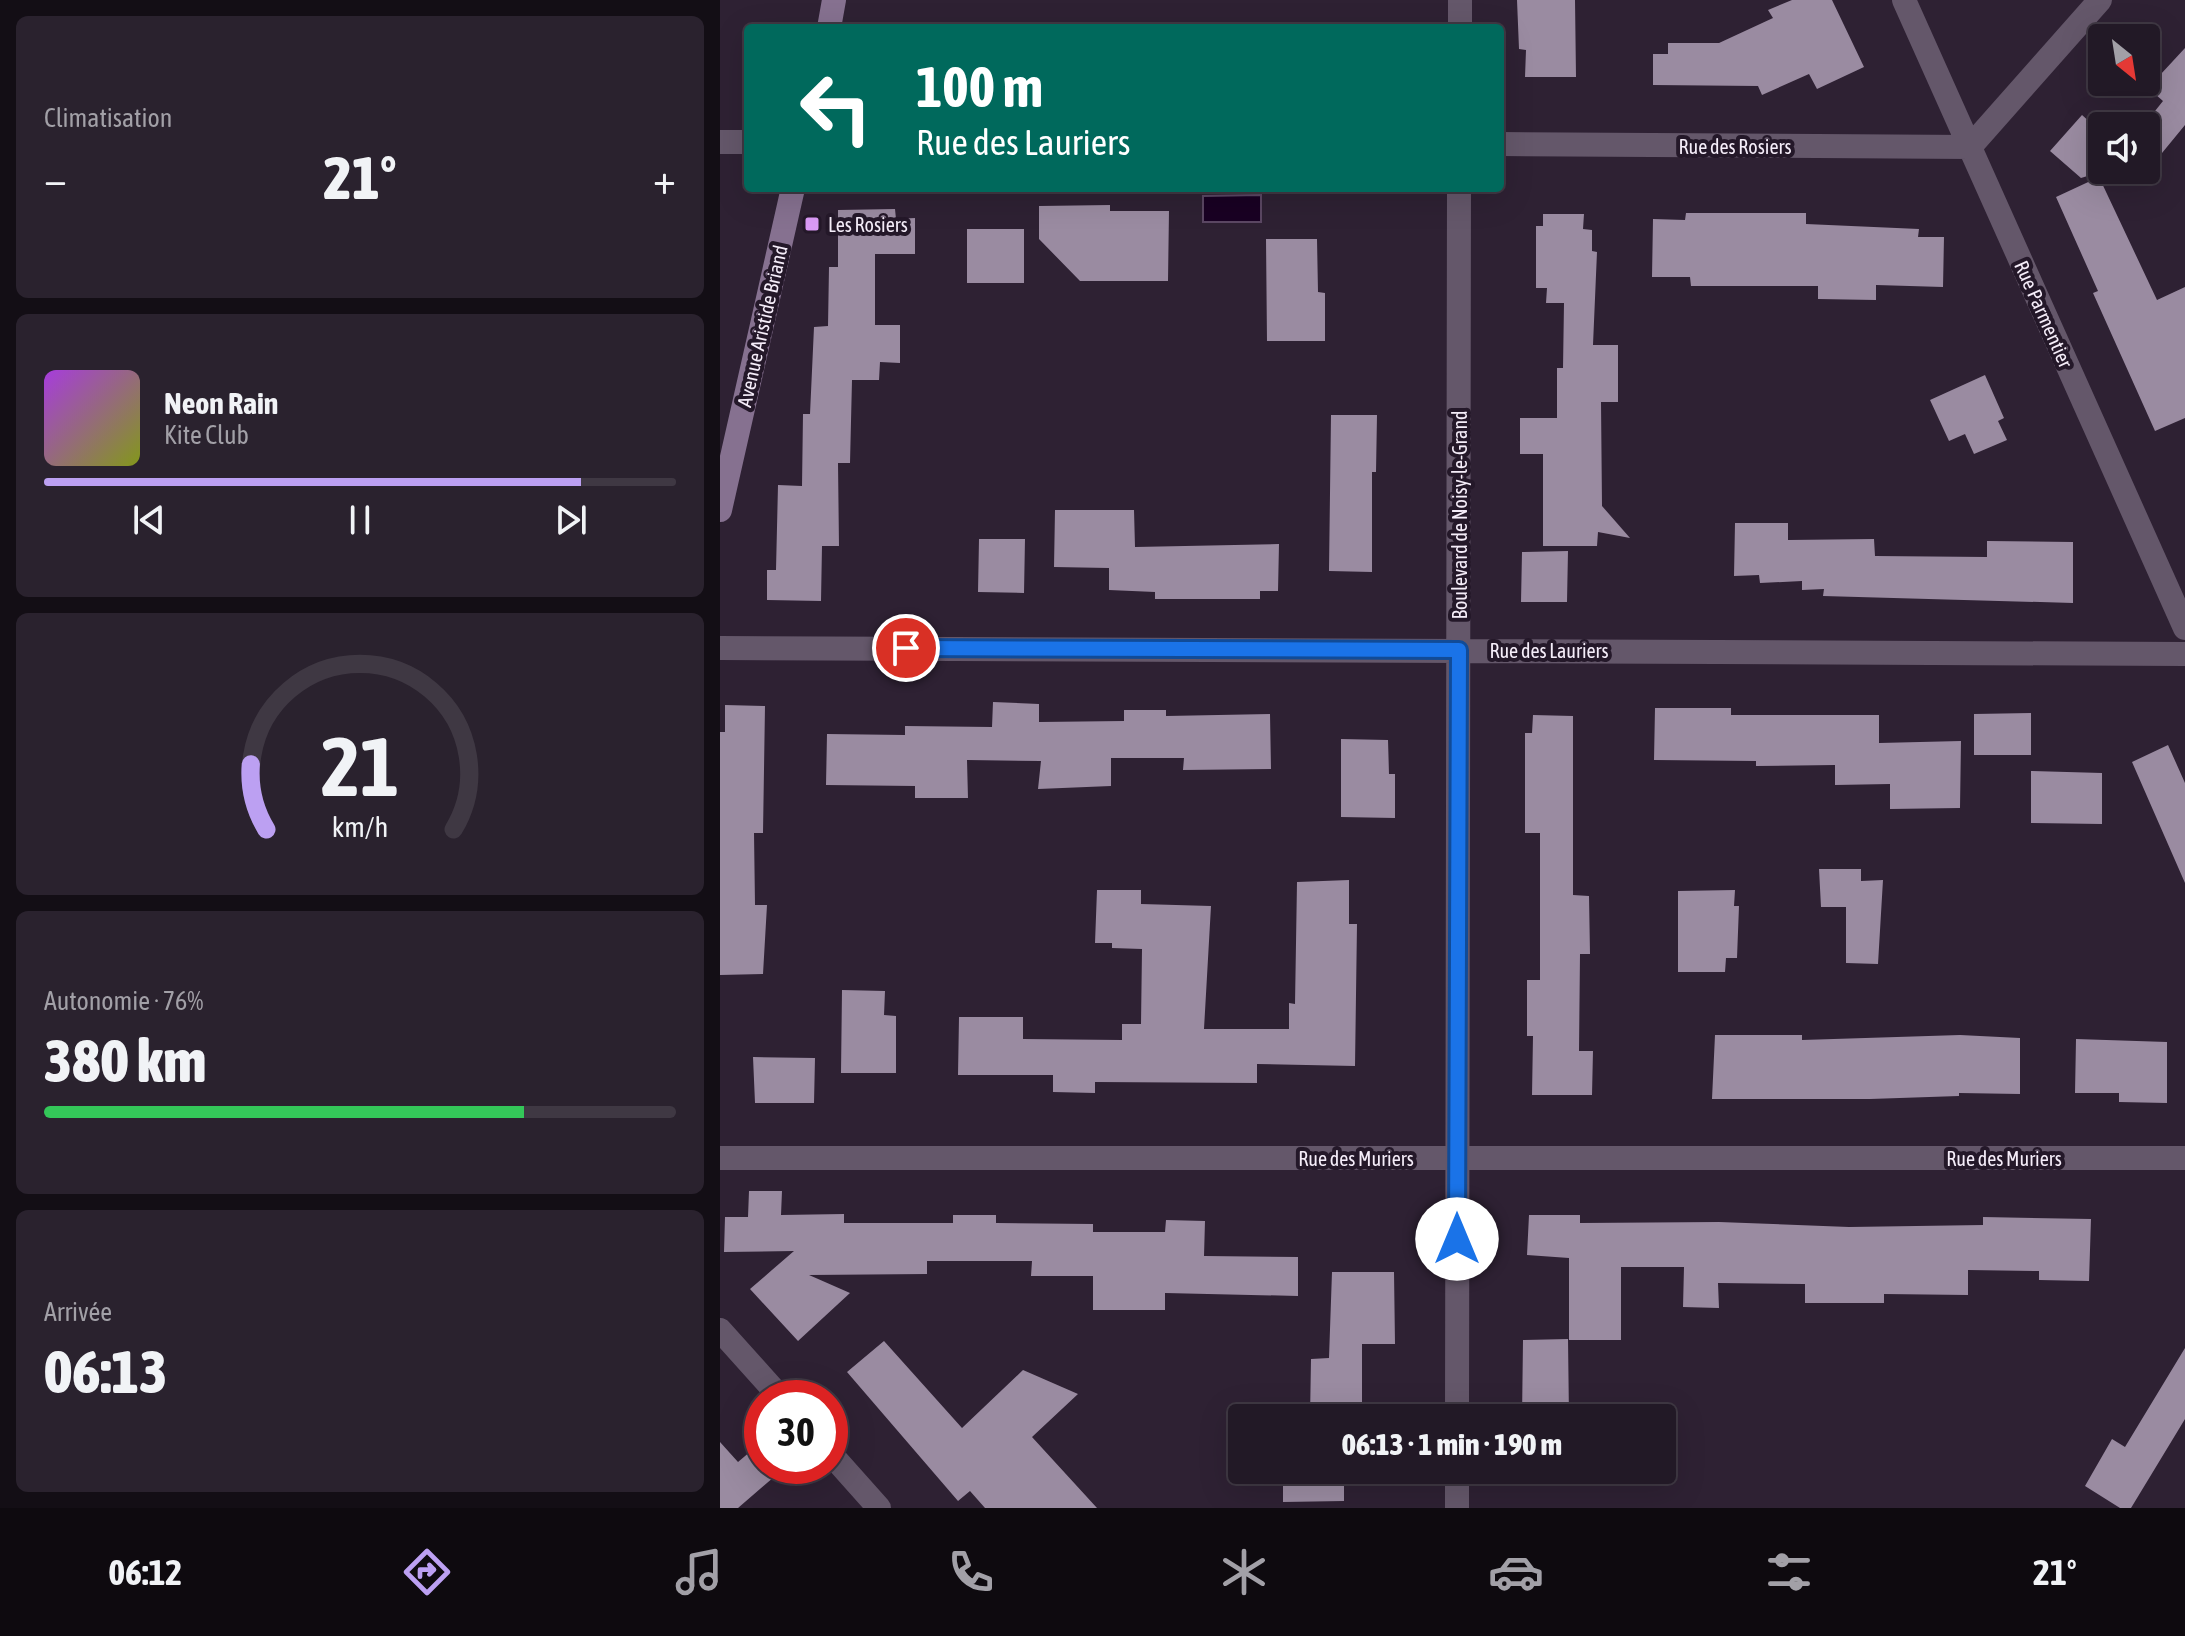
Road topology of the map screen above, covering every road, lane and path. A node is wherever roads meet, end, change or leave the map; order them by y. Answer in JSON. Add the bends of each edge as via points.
{"nodes":[{"id":1,"x":834,"y":0,"type":"edge"},
{"id":2,"x":1460,"y":0,"type":"edge"},
{"id":3,"x":1904,"y":0,"type":"edge"},
{"id":4,"x":2100,"y":0,"type":"edge"},
{"id":5,"x":830,"y":24,"type":"edge"},
{"id":6,"x":1460,"y":24,"type":"edge"},
{"id":7,"x":720,"y":142,"type":"edge"},
{"id":8,"x":744,"y":142,"type":"edge"},
{"id":9,"x":1504,"y":144,"type":"edge"},
{"id":10,"x":1970,"y":147,"type":"junction"},
{"id":11,"x":792,"y":192,"type":"edge"},
{"id":12,"x":1459,"y":192,"type":"edge"},
{"id":13,"x":720,"y":510,"type":"edge"},
{"id":14,"x":2185,"y":628,"type":"edge"},
{"id":15,"x":720,"y":648,"type":"edge"},
{"id":16,"x":1459,"y":650,"type":"junction"},
{"id":17,"x":2185,"y":654,"type":"edge"},
{"id":18,"x":720,"y":1158,"type":"edge"},
{"id":19,"x":2185,"y":1158,"type":"edge"},
{"id":20,"x":1457,"y":1159,"type":"junction"},
{"id":21,"x":720,"y":1330,"type":"edge"},
{"id":22,"x":765,"y":1380,"type":"edge"},
{"id":23,"x":1457,"y":1404,"type":"edge"},
{"id":24,"x":848,"y":1473,"type":"edge"},
{"id":25,"x":1457,"y":1484,"type":"edge"},
{"id":26,"x":879,"y":1508,"type":"edge"},
{"id":27,"x":1457,"y":1508,"type":"edge"}],
"edges":[{"from":1,"to":5,"type":"street"},
{"from":2,"to":6,"type":"street"},
{"from":3,"to":10,"type":"street","name":"Rue Parmentier"},
{"from":4,"to":10,"type":"street"},
{"from":7,"to":8,"type":"street"},
{"from":9,"to":10,"type":"street","name":"Rue des Rosiers"},
{"from":10,"to":14,"type":"street","name":"Rue Parmentier"},
{"from":11,"to":13,"type":"street","name":"Avenue Aristide Briand"},
{"from":12,"to":16,"type":"street","name":"Boulevard de Noisy-le-Grand"},
{"from":15,"to":16,"type":"street","name":"Rue des Lauriers"},
{"from":16,"to":17,"type":"street","name":"Rue des Lauriers"},
{"from":16,"to":20,"type":"street","name":"Boulevard de Noisy-le-Grand"},
{"from":18,"to":20,"type":"street","name":"Rue des Muriers"},
{"from":19,"to":20,"type":"street","name":"Rue des Muriers"},
{"from":20,"to":23,"type":"street","name":"Boulevard de Noisy-le-Grand"},
{"from":21,"to":22,"type":"street"},
{"from":24,"to":26,"type":"street"},
{"from":25,"to":27,"type":"street"}]}
